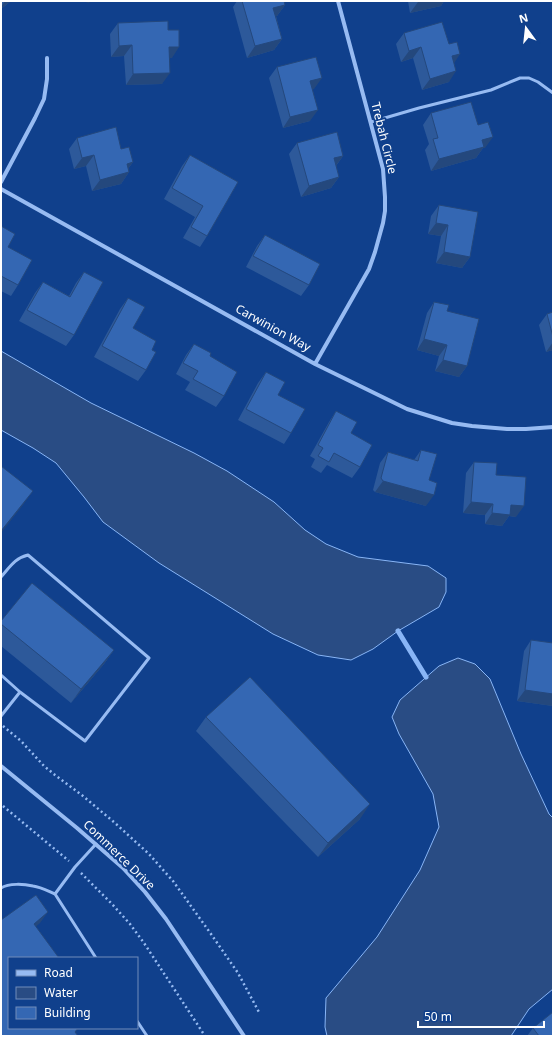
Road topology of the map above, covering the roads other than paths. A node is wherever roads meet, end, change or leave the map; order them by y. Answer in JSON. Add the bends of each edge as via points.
{"nodes":[{"id":1,"x":338,"y":1,"type":"edge"},
{"id":2,"x":47,"y":58,"type":"dead end"},
{"id":3,"x":553,"y":93,"type":"edge"},
{"id":4,"x":371,"y":122,"type":"junction"},
{"id":5,"x":1,"y":182,"type":"edge"},
{"id":6,"x":1,"y":189,"type":"edge"},
{"id":7,"x":315,"y":364,"type":"junction"},
{"id":8,"x":553,"y":427,"type":"edge"},
{"id":9,"x":1,"y":577,"type":"edge"},
{"id":10,"x":1,"y":675,"type":"edge"},
{"id":11,"x":20,"y":692,"type":"junction"},
{"id":12,"x":1,"y":716,"type":"edge"},
{"id":13,"x":1,"y":766,"type":"edge"},
{"id":14,"x":96,"y":844,"type":"junction"},
{"id":15,"x":1,"y":888,"type":"edge"},
{"id":16,"x":55,"y":894,"type":"junction"},
{"id":17,"x":95,"y":957,"type":"edge"},
{"id":18,"x":138,"y":1022,"type":"edge"},
{"id":19,"x":147,"y":1036,"type":"edge"},
{"id":20,"x":244,"y":1036,"type":"edge"}],
"edges":[{"from":1,"to":4,"type":"street","name":"Trebah Circle"},
{"from":2,"to":5,"type":"street","via":[[44,99]]},
{"from":3,"to":4,"type":"lane","via":[[538,82],[520,78],[491,90]]},
{"from":4,"to":7,"type":"street","name":"Trebah Circle","via":[[382,164],[386,197],[378,245],[369,268]]},
{"from":6,"to":7,"type":"street","name":"Carwinion Way"},
{"from":7,"to":8,"type":"street","name":"Carwinion Way","via":[[407,410],[432,418],[507,430]]},
{"from":9,"to":11,"type":"lane","via":[[14,562],[28,555],[149,658],[85,741]]},
{"from":10,"to":11,"type":"lane"},
{"from":11,"to":12,"type":"lane"},
{"from":13,"to":14,"type":"street","name":"Commerce Drive"},
{"from":14,"to":16,"type":"lane"},
{"from":14,"to":20,"type":"street","name":"Commerce Drive","via":[[123,868],[154,903]]},
{"from":15,"to":16,"type":"lane","via":[[33,886]]},
{"from":16,"to":17,"type":"lane"},
{"from":18,"to":19,"type":"lane"}]}
